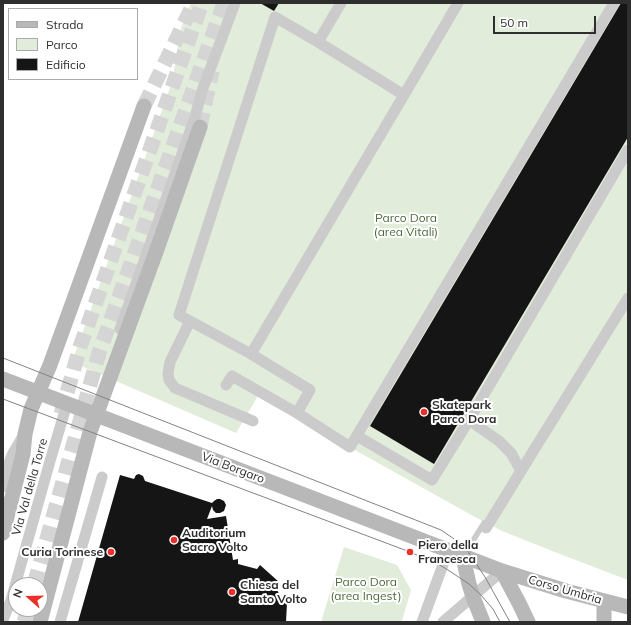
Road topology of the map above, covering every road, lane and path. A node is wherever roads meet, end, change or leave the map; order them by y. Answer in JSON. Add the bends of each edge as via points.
{"nodes":[{"id":1,"x":235,"y":3,"type":"edge"},
{"id":2,"x":341,"y":3,"type":"edge"},
{"id":3,"x":458,"y":3,"type":"edge"},
{"id":4,"x":614,"y":3,"type":"edge"},
{"id":5,"x":318,"y":42,"type":"junction"},
{"id":6,"x":404,"y":95,"type":"junction"},
{"id":7,"x":144,"y":106,"type":"tunnel mouth"},
{"id":8,"x":200,"y":127,"type":"tunnel mouth"},
{"id":9,"x":628,"y":150,"type":"edge"},
{"id":10,"x":628,"y":298,"type":"edge"},
{"id":11,"x":190,"y":321,"type":"junction"},
{"id":12,"x":251,"y":354,"type":"junction"},
{"id":13,"x":3,"y":379,"type":"edge"},
{"id":14,"x":100,"y":385,"type":"dead end"},
{"id":15,"x":226,"y":385,"type":"dead end"},
{"id":16,"x":39,"y":393,"type":"junction"},
{"id":17,"x":67,"y":404,"type":"junction"},
{"id":18,"x":297,"y":413,"type":"junction"},
{"id":19,"x":96,"y":415,"type":"junction"},
{"id":20,"x":469,"y":420,"type":"junction"},
{"id":21,"x":253,"y":421,"type":"dead end"},
{"id":22,"x":25,"y":434,"type":"junction"},
{"id":23,"x":357,"y":436,"type":"junction"},
{"id":24,"x":521,"y":471,"type":"junction"},
{"id":25,"x":102,"y":477,"type":"dead end"},
{"id":26,"x":511,"y":478,"type":"dead end"},
{"id":27,"x":3,"y":487,"type":"edge"},
{"id":28,"x":486,"y":528,"type":"dead end"},
{"id":29,"x":3,"y":533,"type":"edge"},
{"id":30,"x":448,"y":551,"type":"junction"},
{"id":31,"x":463,"y":557,"type":"junction"},
{"id":32,"x":502,"y":571,"type":"junction"},
{"id":33,"x":18,"y":577,"type":"edge"},
{"id":34,"x":473,"y":597,"type":"junction"},
{"id":35,"x":604,"y":601,"type":"junction"},
{"id":36,"x":628,"y":607,"type":"edge"},
{"id":37,"x":8,"y":609,"type":"edge"},
{"id":38,"x":3,"y":620,"type":"edge"},
{"id":39,"x":40,"y":622,"type":"edge"},
{"id":40,"x":60,"y":622,"type":"edge"},
{"id":41,"x":422,"y":622,"type":"edge"},
{"id":42,"x":444,"y":622,"type":"edge"},
{"id":43,"x":483,"y":622,"type":"edge"},
{"id":44,"x":528,"y":622,"type":"edge"},
{"id":45,"x":604,"y":622,"type":"edge"}],
"edges":[{"from":1,"to":14,"type":"street"},
{"from":2,"to":5,"type":"street"},
{"from":3,"to":6,"type":"street"},
{"from":4,"to":23,"type":"street"},
{"from":5,"to":6,"type":"street"},
{"from":5,"to":11,"type":"street","via":[[275,18],[179,315]]},
{"from":6,"to":12,"type":"street"},
{"from":7,"to":16,"type":"main road"},
{"from":8,"to":19,"type":"main road"},
{"from":9,"to":20,"type":"street"},
{"from":10,"to":24,"type":"street"},
{"from":11,"to":12,"type":"street"},
{"from":11,"to":21,"type":"street","via":[[170,362],[169,380],[175,388]]},
{"from":12,"to":18,"type":"street","via":[[310,390]]},
{"from":13,"to":16,"type":"main road","name":"Via Borgaro"},
{"from":15,"to":18,"type":"street","via":[[232,376]]},
{"from":16,"to":17,"type":"main road","name":"Via Borgaro"},
{"from":16,"to":22,"type":"main road"},
{"from":17,"to":19,"type":"main road","name":"Via Borgaro"},
{"from":17,"to":33,"type":"street","name":"Via Val della Torre"},
{"from":18,"to":23,"type":"street","via":[[350,447]]},
{"from":19,"to":30,"type":"main road","name":"Via Borgaro"},
{"from":19,"to":39,"type":"main road"},
{"from":20,"to":23,"type":"street","via":[[432,480]]},
{"from":20,"to":24,"type":"street","via":[[500,441],[511,453]]},
{"from":22,"to":27,"type":"street","name":"Via Val della Torre","via":[[10,460]]},
{"from":22,"to":29,"type":"main road","via":[[23,454]]},
{"from":24,"to":28,"type":"street"},
{"from":25,"to":40,"type":"street"},
{"from":26,"to":31,"type":"lane"},
{"from":30,"to":31,"type":"main road","name":"Via Borgaro"},
{"from":30,"to":41,"type":"street"},
{"from":31,"to":32,"type":"main road","name":"Corso Umbria"},
{"from":31,"to":34,"type":"main road"},
{"from":32,"to":34,"type":"street"},
{"from":32,"to":35,"type":"main road","name":"Corso Umbria"},
{"from":32,"to":44,"type":"main road"},
{"from":34,"to":42,"type":"street"},
{"from":34,"to":43,"type":"main road"},
{"from":35,"to":36,"type":"main road","name":"Corso Umbria"},
{"from":35,"to":45,"type":"main road"},
{"from":37,"to":38,"type":"street","name":"Via Val della Torre"}]}
